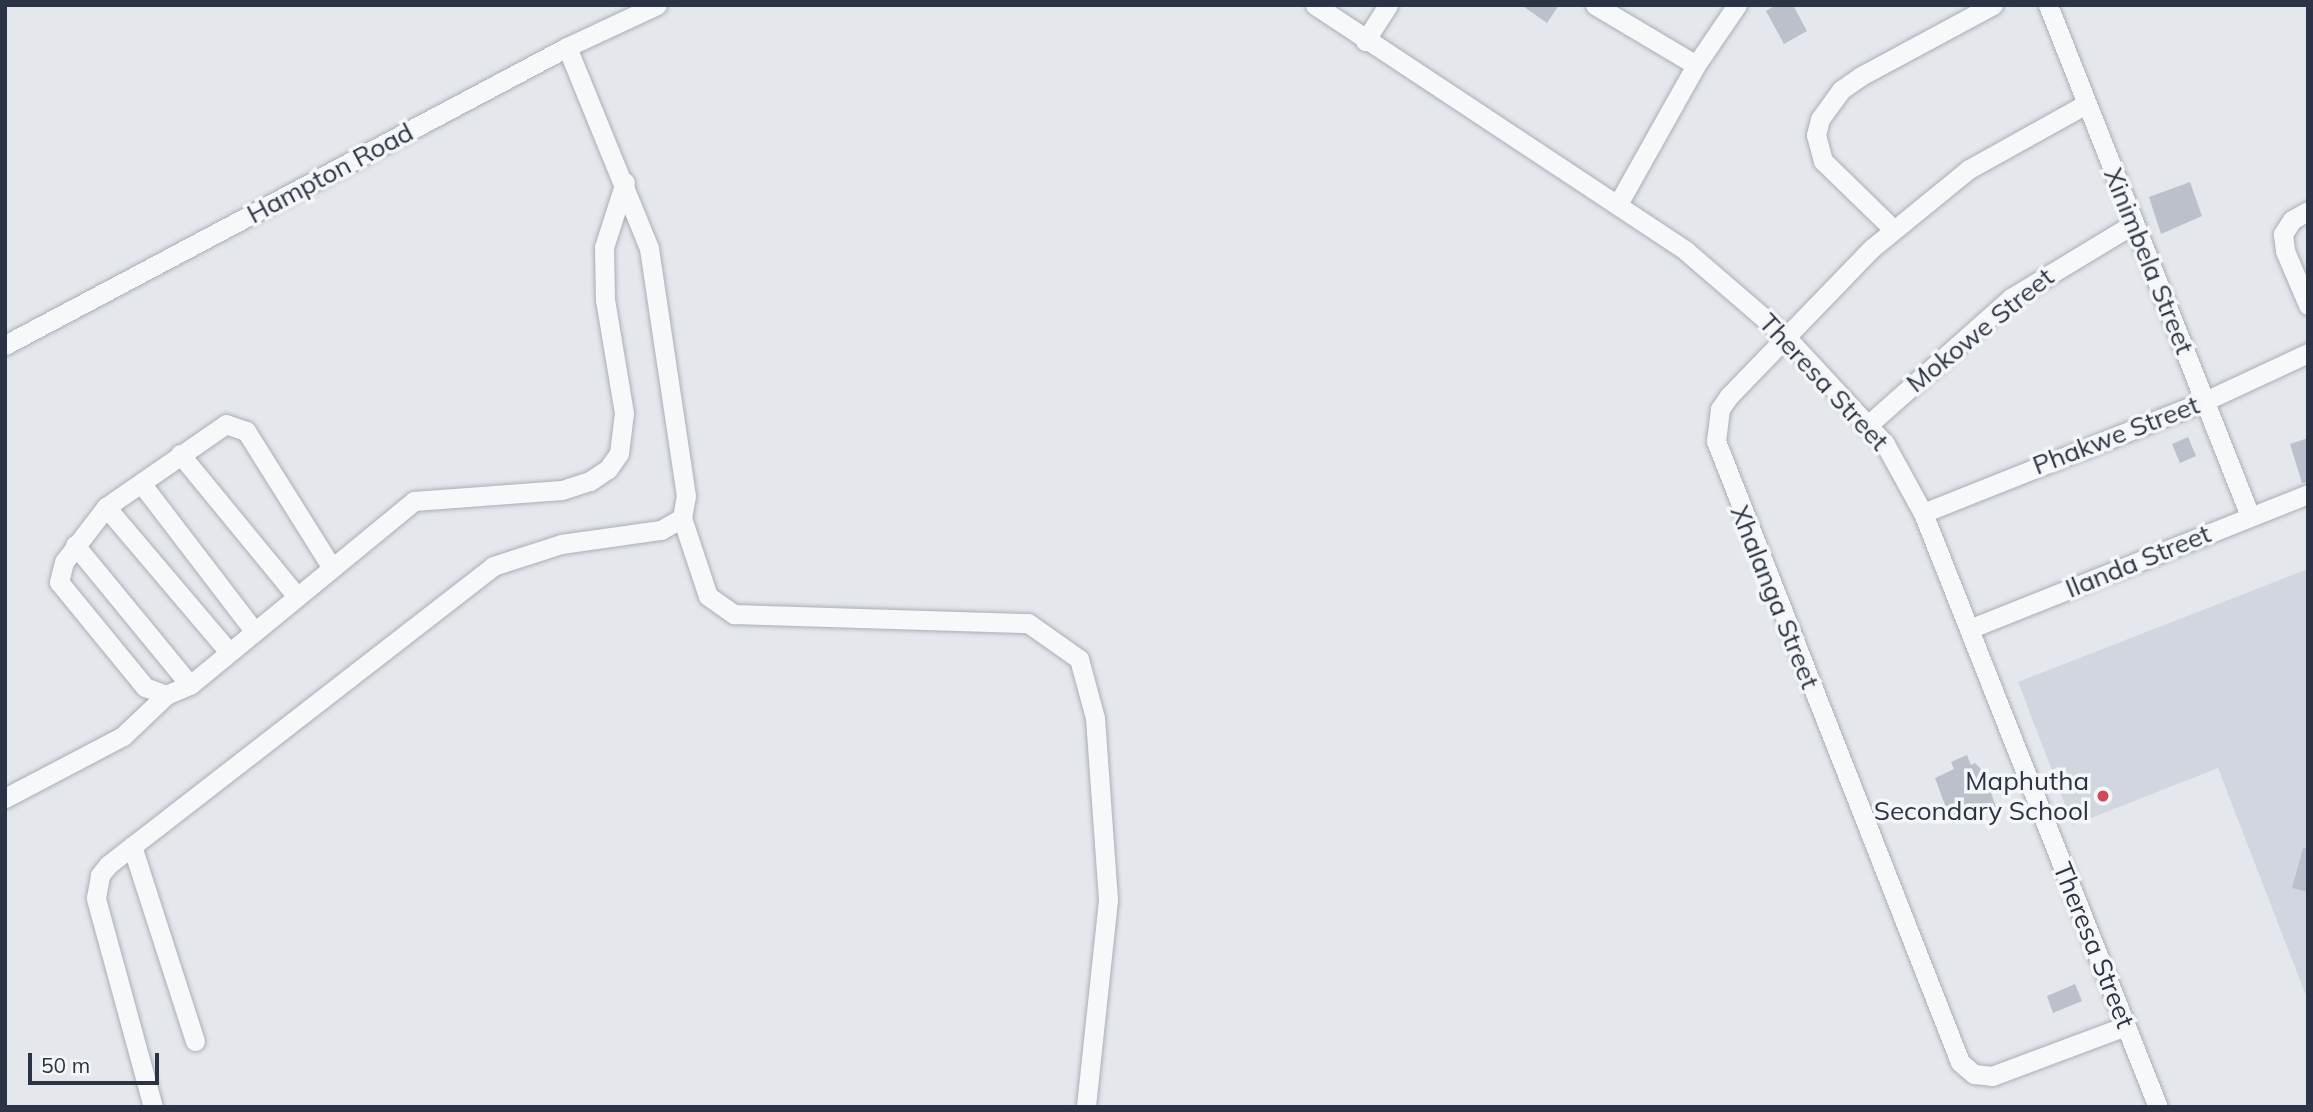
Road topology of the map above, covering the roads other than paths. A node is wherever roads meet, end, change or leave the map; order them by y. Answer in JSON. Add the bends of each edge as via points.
{"nodes":[{"id":1,"x":657,"y":5,"type":"edge"},
{"id":2,"x":1315,"y":5,"type":"edge"},
{"id":3,"x":1388,"y":5,"type":"edge"},
{"id":4,"x":1595,"y":5,"type":"edge"},
{"id":5,"x":1737,"y":5,"type":"edge"},
{"id":6,"x":1993,"y":5,"type":"edge"},
{"id":7,"x":2048,"y":5,"type":"edge"},
{"id":8,"x":1365,"y":41,"type":"junction"},
{"id":9,"x":567,"y":47,"type":"junction"},
{"id":10,"x":1696,"y":65,"type":"junction"},
{"id":11,"x":2086,"y":104,"type":"junction"},
{"id":12,"x":625,"y":182,"type":"junction"},
{"id":13,"x":1618,"y":204,"type":"junction"},
{"id":14,"x":2308,"y":211,"type":"edge"},
{"id":15,"x":2133,"y":224,"type":"junction"},
{"id":16,"x":1893,"y":229,"type":"junction"},
{"id":17,"x":2308,"y":305,"type":"edge"},
{"id":18,"x":1786,"y":337,"type":"junction"},
{"id":19,"x":5,"y":345,"type":"edge"},
{"id":20,"x":2308,"y":353,"type":"edge"},
{"id":21,"x":2205,"y":401,"type":"junction"},
{"id":22,"x":1869,"y":424,"type":"junction"},
{"id":23,"x":180,"y":454,"type":"junction"},
{"id":24,"x":141,"y":483,"type":"junction"},
{"id":25,"x":2308,"y":494,"type":"edge"},
{"id":26,"x":106,"y":507,"type":"junction"},
{"id":27,"x":1923,"y":513,"type":"junction"},
{"id":28,"x":2250,"y":516,"type":"junction"},
{"id":29,"x":682,"y":518,"type":"junction"},
{"id":30,"x":75,"y":545,"type":"junction"},
{"id":31,"x":332,"y":568,"type":"junction"},
{"id":32,"x":296,"y":595,"type":"junction"},
{"id":33,"x":1969,"y":629,"type":"junction"},
{"id":34,"x":254,"y":631,"type":"junction"},
{"id":35,"x":228,"y":651,"type":"junction"},
{"id":36,"x":190,"y":685,"type":"junction"},
{"id":37,"x":166,"y":695,"type":"junction"},
{"id":38,"x":5,"y":798,"type":"edge"},
{"id":39,"x":132,"y":846,"type":"junction"},
{"id":40,"x":2126,"y":1026,"type":"junction"},
{"id":41,"x":195,"y":1041,"type":"dead end"},
{"id":42,"x":153,"y":1107,"type":"edge"},
{"id":43,"x":1086,"y":1107,"type":"edge"},
{"id":44,"x":2158,"y":1107,"type":"edge"}],
"edges":[{"from":1,"to":9,"type":"street","name":"Hampton Road"},
{"from":2,"to":8,"type":"street","name":"Theresa Street"},
{"from":3,"to":8,"type":"street"},
{"from":4,"to":10,"type":"street"},
{"from":5,"to":10,"type":"street"},
{"from":6,"to":16,"type":"street","via":[[1861,76],[1841,90],[1820,119],[1816,142],[1823,162]]},
{"from":7,"to":11,"type":"street","name":"Xinimbela Street"},
{"from":8,"to":13,"type":"street","name":"Theresa Street"},
{"from":9,"to":12,"type":"street"},
{"from":9,"to":19,"type":"street","name":"Hampton Road"},
{"from":10,"to":13,"type":"street"},
{"from":11,"to":15,"type":"street","name":"Xinimbela Street"},
{"from":11,"to":16,"type":"street","name":"Xhalanga Street","via":[[1995,152]]},
{"from":12,"to":29,"type":"street","via":[[649,248],[658,293],[686,496]]},
{"from":12,"to":31,"type":"street","via":[[604,247],[605,300],[624,413],[619,453],[608,469],[590,481],[562,489],[414,501]]},
{"from":13,"to":18,"type":"street","name":"Theresa Street","via":[[1686,251]]},
{"from":14,"to":17,"type":"street","via":[[2286,226],[2283,240]]},
{"from":15,"to":21,"type":"street","name":"Xinimbela Street"},
{"from":15,"to":22,"type":"street","name":"Mokowe Street","via":[[2011,298]]},
{"from":16,"to":18,"type":"street","name":"Xhalanga Street"},
{"from":18,"to":22,"type":"street","name":"Theresa Street"},
{"from":18,"to":40,"type":"street","name":"Xhalanga Street","via":[[1720,410],[1718,450],[1955,1051],[1967,1070],[1992,1076]]},
{"from":20,"to":21,"type":"street","name":"Phakwe Street"},
{"from":21,"to":27,"type":"street","name":"Phakwe Street"},
{"from":21,"to":28,"type":"street","name":"Xinimbela Street"},
{"from":22,"to":27,"type":"street","name":"Theresa Street","via":[[1905,475]]},
{"from":23,"to":24,"type":"street"},
{"from":23,"to":31,"type":"street","via":[[226,424],[246,431]]},
{"from":23,"to":32,"type":"street"},
{"from":24,"to":26,"type":"street"},
{"from":24,"to":34,"type":"street"},
{"from":25,"to":28,"type":"street","name":"Ilanda Street"},
{"from":26,"to":30,"type":"street"},
{"from":26,"to":35,"type":"street"},
{"from":27,"to":33,"type":"street","name":"Theresa Street"},
{"from":28,"to":33,"type":"street","name":"Ilanda Street"},
{"from":29,"to":39,"type":"street","via":[[661,530],[561,544],[493,566]]},
{"from":29,"to":43,"type":"street","via":[[708,596],[734,614],[1028,623],[1079,659],[1095,718],[1108,900]]},
{"from":30,"to":36,"type":"street"},
{"from":30,"to":37,"type":"street","via":[[60,572],[65,592],[145,687]]},
{"from":31,"to":32,"type":"street"},
{"from":32,"to":34,"type":"street"},
{"from":33,"to":40,"type":"street","name":"Theresa Street"},
{"from":34,"to":35,"type":"street"},
{"from":35,"to":36,"type":"street"},
{"from":36,"to":37,"type":"street"},
{"from":37,"to":38,"type":"street","via":[[123,736]]},
{"from":39,"to":41,"type":"street"},
{"from":39,"to":42,"type":"street","via":[[100,875],[96,898]]},
{"from":40,"to":44,"type":"street","name":"Theresa Street"}]}
